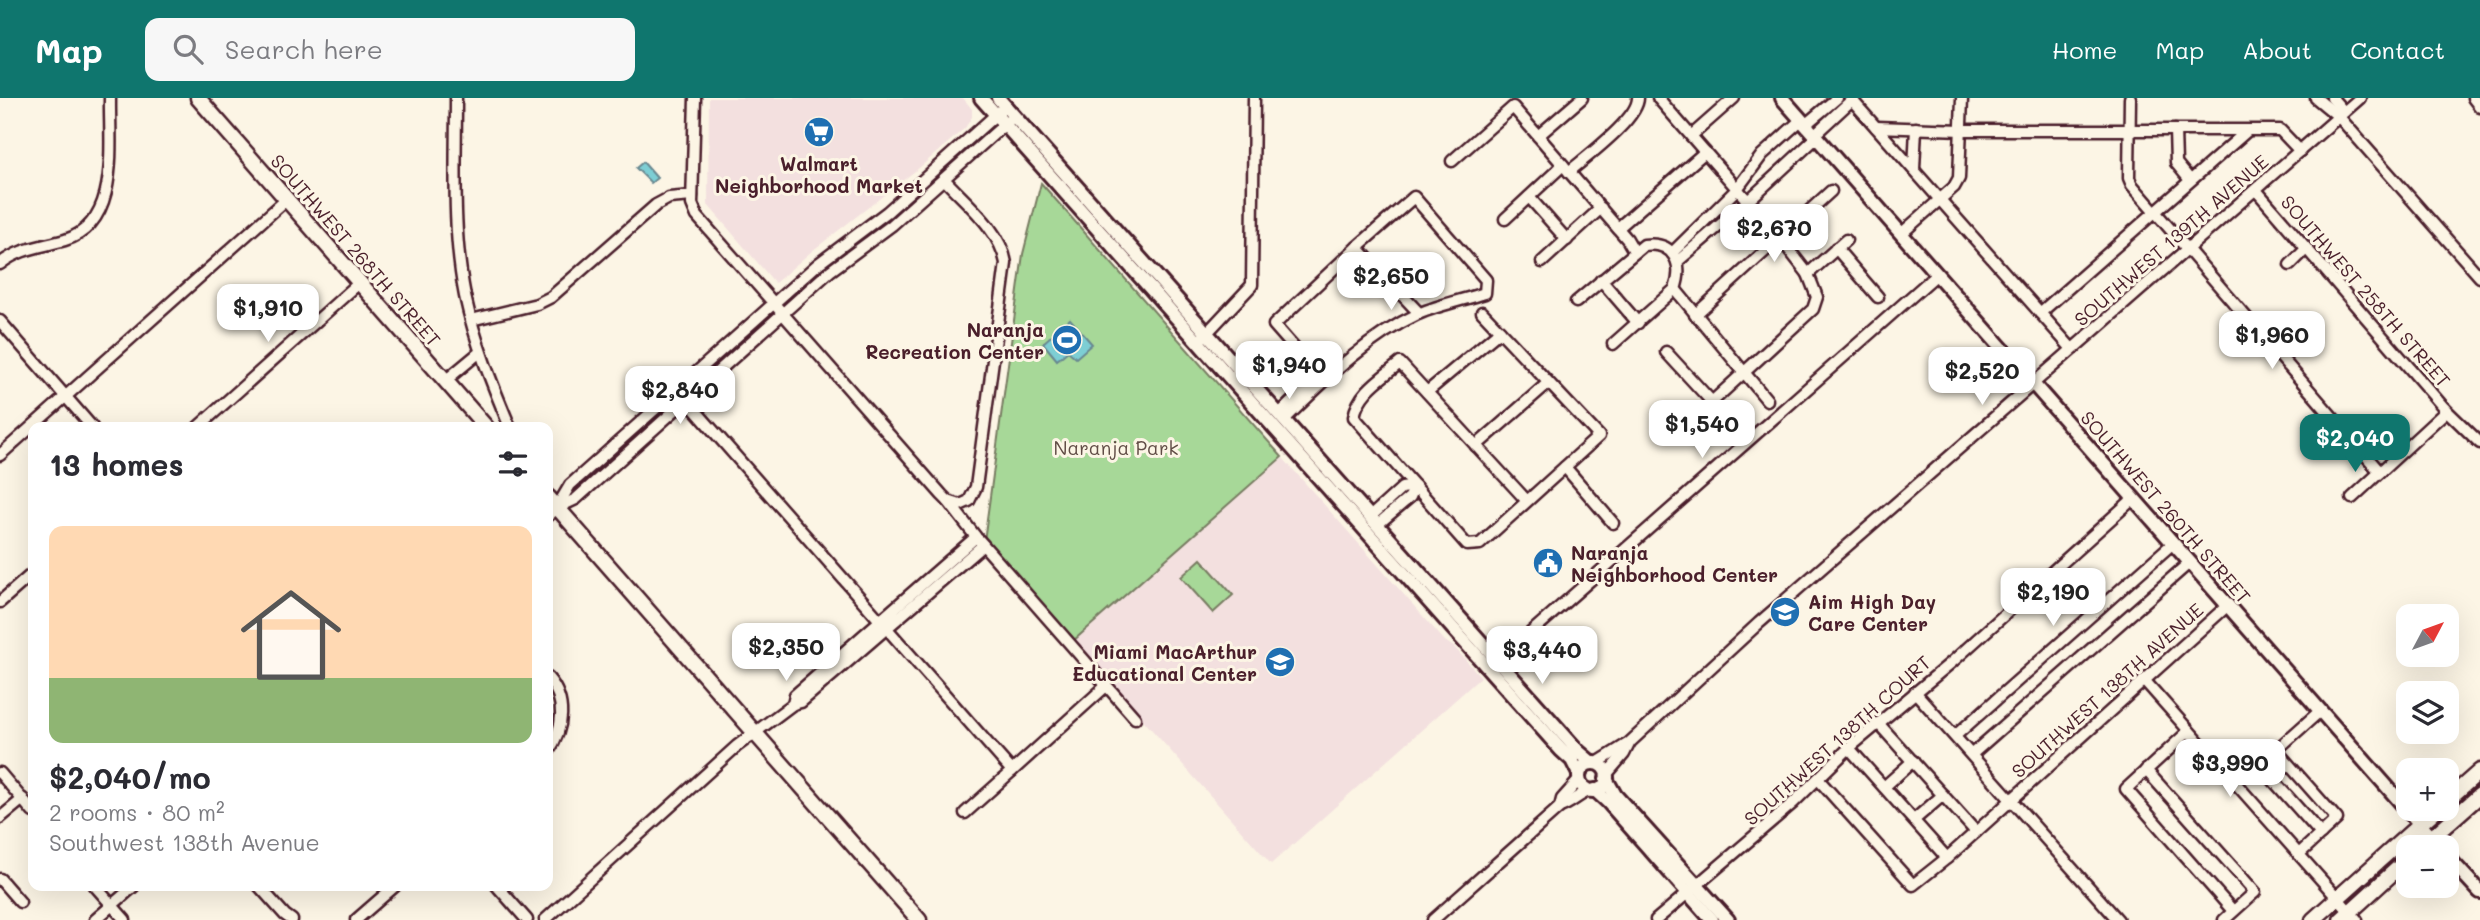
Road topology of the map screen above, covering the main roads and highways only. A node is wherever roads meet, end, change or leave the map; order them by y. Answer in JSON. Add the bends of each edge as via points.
{"nodes":[{"id":1,"x":198,"y":98,"type":"edge"},
{"id":2,"x":481,"y":422,"type":"edge"},
{"id":3,"x":553,"y":509,"type":"edge"},
{"id":4,"x":2480,"y":771,"type":"edge"},
{"id":5,"x":2459,"y":790,"type":"edge"},
{"id":6,"x":2480,"y":795,"type":"edge"},
{"id":7,"x":2424,"y":821,"type":"edge"},
{"id":8,"x":2440,"y":835,"type":"edge"},
{"id":9,"x":2396,"y":871,"type":"edge"},
{"id":10,"x":2349,"y":917,"type":"edge"},
{"id":11,"x":919,"y":920,"type":"edge"},
{"id":12,"x":2313,"y":920,"type":"edge"}],
"edges":[{"from":1,"to":2,"type":"main road","name":"SOUTHWEST 268TH STREET"},
{"from":3,"to":11,"type":"main road"},
{"from":4,"to":5,"type":"main road"},
{"from":6,"to":8,"type":"main road"},
{"from":7,"to":12,"type":"main road"},
{"from":9,"to":10,"type":"main road"}]}
